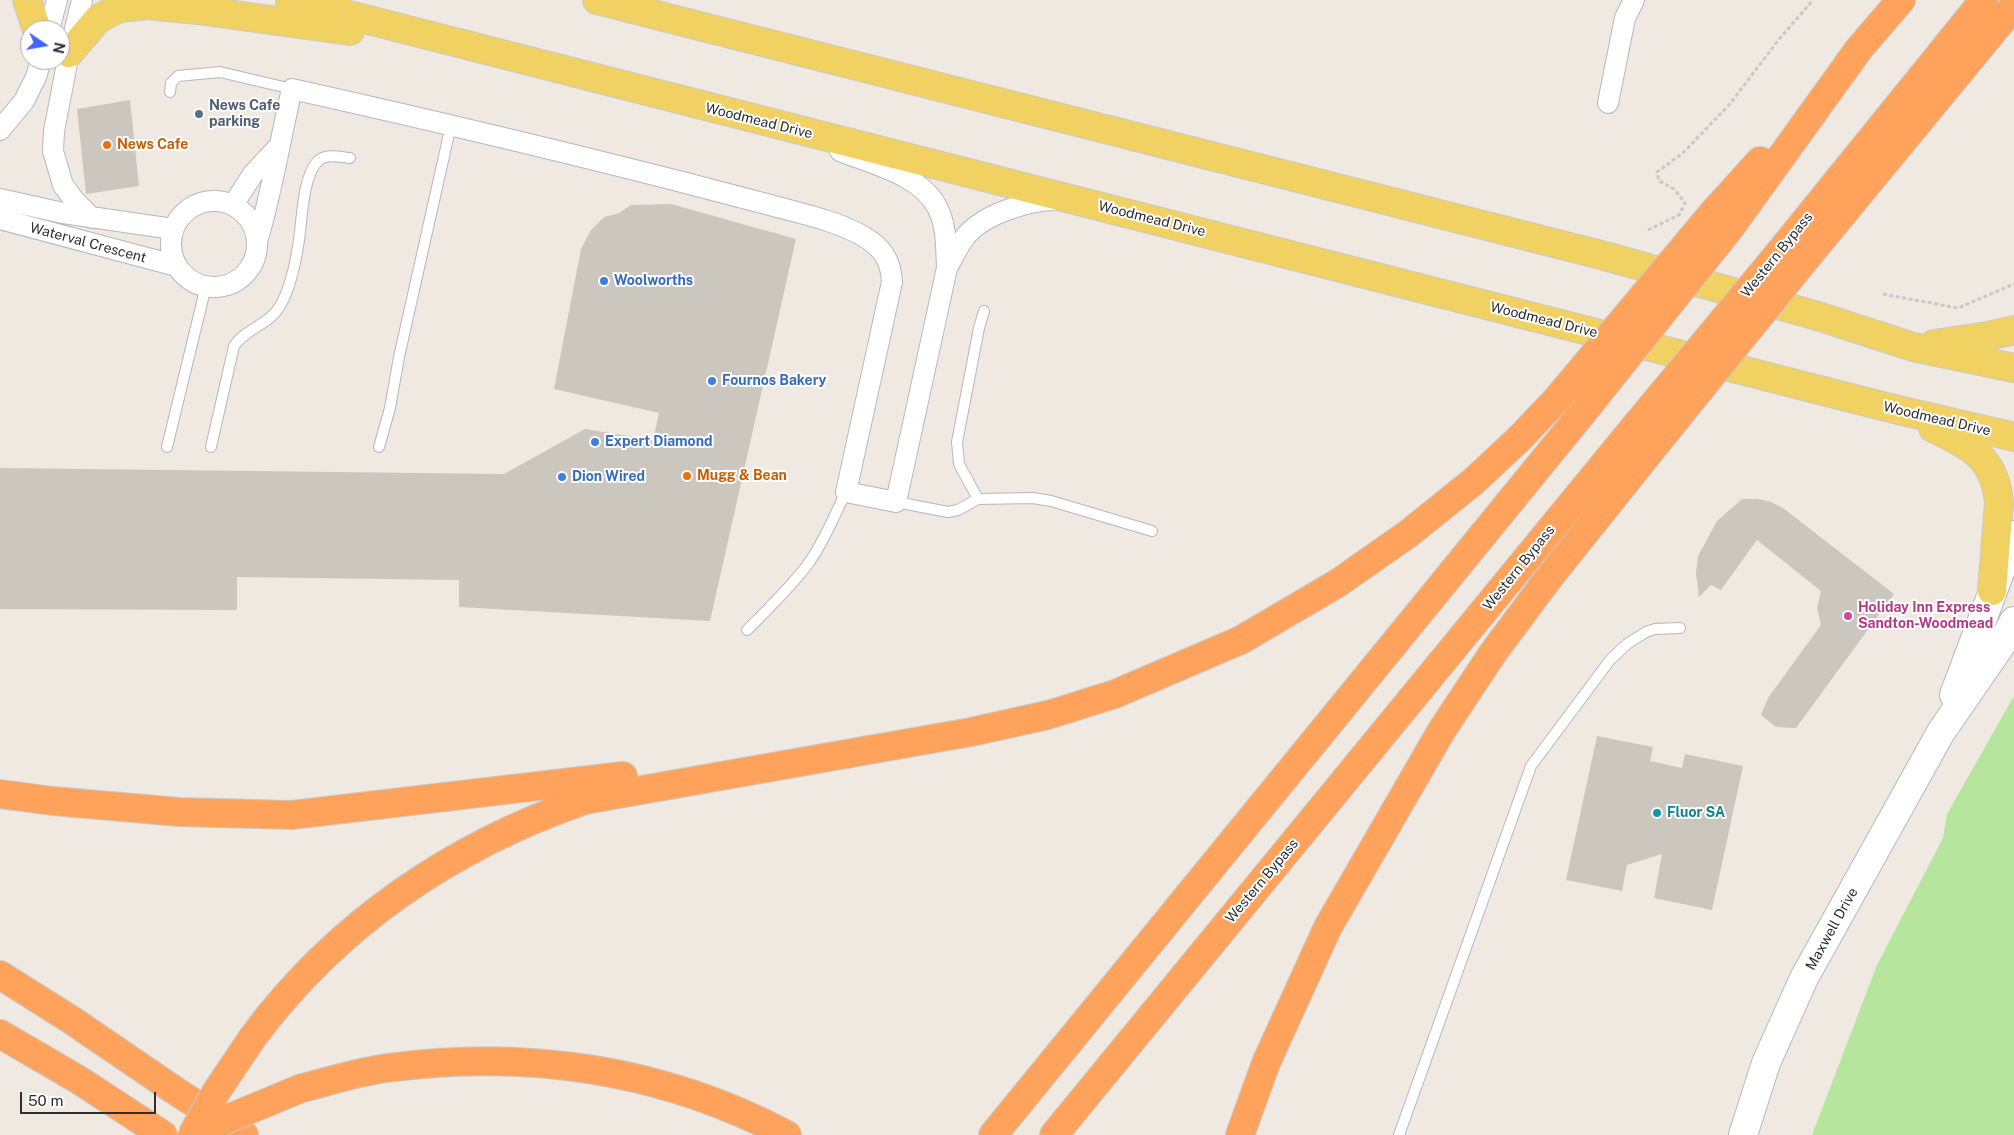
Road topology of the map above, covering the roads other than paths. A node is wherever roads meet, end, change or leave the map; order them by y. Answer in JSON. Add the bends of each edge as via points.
{"nodes":[{"id":1,"x":27,"y":0,"type":"edge"},
{"id":2,"x":57,"y":0,"type":"edge"},
{"id":3,"x":82,"y":0,"type":"edge"},
{"id":4,"x":290,"y":0,"type":"edge"},
{"id":5,"x":597,"y":0,"type":"edge"},
{"id":6,"x":1634,"y":0,"type":"edge"},
{"id":7,"x":1901,"y":0,"type":"edge"},
{"id":8,"x":1984,"y":0,"type":"edge"},
{"id":9,"x":2014,"y":6,"type":"edge"},
{"id":10,"x":34,"y":20,"type":"edge"},
{"id":11,"x":52,"y":20,"type":"edge"},
{"id":12,"x":70,"y":49,"type":"edge"},
{"id":13,"x":478,"y":49,"type":"junction"},
{"id":14,"x":70,"y":52,"type":"edge"},
{"id":15,"x":38,"y":70,"type":"edge"},
{"id":16,"x":66,"y":70,"type":"edge"},
{"id":17,"x":292,"y":88,"type":"junction"},
{"id":18,"x":170,"y":92,"type":"dead end"},
{"id":19,"x":1608,"y":103,"type":"dead end"},
{"id":20,"x":451,"y":125,"type":"junction"},
{"id":21,"x":2,"y":126,"type":"edge"},
{"id":22,"x":780,"y":126,"type":"junction"},
{"id":23,"x":279,"y":146,"type":"junction"},
{"id":24,"x":350,"y":158,"type":"dead end"},
{"id":25,"x":0,"y":199,"type":"edge"},
{"id":26,"x":1079,"y":200,"type":"junction"},
{"id":27,"x":233,"y":205,"type":"junction"},
{"id":28,"x":1,"y":218,"type":"edge"},
{"id":29,"x":92,"y":218,"type":"junction"},
{"id":30,"x":1722,"y":221,"type":"junction"},
{"id":31,"x":173,"y":229,"type":"junction"},
{"id":32,"x":257,"y":242,"type":"junction"},
{"id":33,"x":1790,"y":260,"type":"junction"},
{"id":34,"x":177,"y":266,"type":"junction"},
{"id":35,"x":947,"y":268,"type":"junction"},
{"id":36,"x":206,"y":286,"type":"junction"},
{"id":37,"x":984,"y":311,"type":"dead end"},
{"id":38,"x":2014,"y":330,"type":"edge"},
{"id":39,"x":1913,"y":347,"type":"junction"},
{"id":40,"x":2014,"y":368,"type":"edge"},
{"id":41,"x":1890,"y":408,"type":"junction"},
{"id":42,"x":2014,"y":437,"type":"edge"},
{"id":43,"x":168,"y":447,"type":"dead end"},
{"id":44,"x":211,"y":447,"type":"dead end"},
{"id":45,"x":379,"y":447,"type":"dead end"},
{"id":46,"x":846,"y":492,"type":"junction"},
{"id":47,"x":978,"y":500,"type":"junction"},
{"id":48,"x":896,"y":502,"type":"junction"},
{"id":49,"x":1152,"y":531,"type":"dead end"},
{"id":50,"x":2014,"y":535,"type":"edge"},
{"id":51,"x":1992,"y":591,"type":"junction"},
{"id":52,"x":2014,"y":621,"type":"edge"},
{"id":53,"x":1680,"y":628,"type":"dead end"},
{"id":54,"x":747,"y":630,"type":"dead end"},
{"id":55,"x":971,"y":732,"type":"junction"},
{"id":56,"x":1940,"y":732,"type":"junction"},
{"id":57,"x":0,"y":794,"type":"edge"},
{"id":58,"x":0,"y":975,"type":"edge"},
{"id":59,"x":1149,"y":1018,"type":"junction"},
{"id":60,"x":74,"y":1021,"type":"junction"},
{"id":61,"x":0,"y":1034,"type":"edge"},
{"id":62,"x":163,"y":1135,"type":"edge"},
{"id":63,"x":194,"y":1135,"type":"edge"},
{"id":64,"x":218,"y":1135,"type":"edge"},
{"id":65,"x":244,"y":1135,"type":"edge"},
{"id":66,"x":787,"y":1135,"type":"edge"},
{"id":67,"x":993,"y":1135,"type":"edge"},
{"id":68,"x":1054,"y":1135,"type":"edge"},
{"id":69,"x":1065,"y":1135,"type":"edge"},
{"id":70,"x":1240,"y":1135,"type":"edge"},
{"id":71,"x":1399,"y":1135,"type":"edge"},
{"id":72,"x":1743,"y":1135,"type":"edge"}],
"edges":[{"from":1,"to":10,"type":"main road"},
{"from":2,"to":11,"type":"street"},
{"from":3,"to":12,"type":"street","name":"Waterval Crescent"},
{"from":4,"to":13,"type":"main road","name":"Woodmead Drive"},
{"from":5,"to":39,"type":"main road","via":[[1605,256],[1821,317]]},
{"from":6,"to":19,"type":"street","via":[[1625,18]]},
{"from":7,"to":30,"type":"highway"},
{"from":8,"to":33,"type":"highway","name":"Western Bypass"},
{"from":9,"to":33,"type":"highway"},
{"from":13,"to":14,"type":"main road","via":[[148,5],[119,8],[98,19]]},
{"from":13,"to":22,"type":"main road","name":"Woodmead Drive"},
{"from":15,"to":21,"type":"street","via":[[24,101]]},
{"from":16,"to":29,"type":"street","name":"Waterval Crescent","via":[[53,152],[63,185]]},
{"from":17,"to":18,"type":"lane","via":[[220,72],[178,76]]},
{"from":17,"to":20,"type":"street"},
{"from":17,"to":23,"type":"street"},
{"from":20,"to":45,"type":"lane"},
{"from":20,"to":46,"type":"street","via":[[815,216],[863,236],[878,246],[889,263],[892,282]]},
{"from":22,"to":26,"type":"main road","name":"Woodmead Drive"},
{"from":22,"to":35,"type":"street","via":[[909,179],[927,192],[938,209],[945,235]]},
{"from":23,"to":27,"type":"street"},
{"from":23,"to":32,"type":"street","via":[[277,166]]},
{"from":24,"to":44,"type":"lane","via":[[325,157],[314,168],[304,195],[299,242],[289,285],[278,310],[234,346]]},
{"from":25,"to":29,"type":"street","name":"Waterval Crescent"},
{"from":26,"to":35,"type":"street","via":[[1043,200],[1009,209],[976,226],[964,237]]},
{"from":26,"to":41,"type":"main road","name":"Woodmead Drive"},
{"from":27,"to":31,"type":"street","via":[[204,201],[191,207]]},
{"from":27,"to":32,"type":"street","via":[[250,220]]},
{"from":28,"to":34,"type":"street","name":"Waterval Crescent"},
{"from":29,"to":31,"type":"street","name":"Waterval Crescent"},
{"from":30,"to":55,"type":"highway","bridge":true,"via":[[1520,438],[1474,481],[1408,534],[1338,583],[1241,640],[1115,694],[1048,715]]},
{"from":30,"to":67,"type":"highway","bridge":true,"via":[[1584,411]]},
{"from":31,"to":34,"type":"street","via":[[172,254]]},
{"from":32,"to":36,"type":"street","via":[[255,255],[242,276],[219,287]]},
{"from":33,"to":59,"type":"highway","name":"Western Bypass","bridge":true,"via":[[1638,423]]},
{"from":33,"to":70,"type":"highway","bridge":true,"via":[[1664,434],[1543,586],[1442,730],[1328,927],[1266,1062]]},
{"from":34,"to":36,"type":"street","via":[[189,279]]},
{"from":35,"to":48,"type":"street"},
{"from":36,"to":43,"type":"lane"},
{"from":37,"to":47,"type":"lane","via":[[957,442],[960,464]]},
{"from":38,"to":39,"type":"main road"},
{"from":39,"to":40,"type":"main road"},
{"from":41,"to":42,"type":"main road","name":"Woodmead Drive"},
{"from":41,"to":51,"type":"main road","via":[[1966,445],[1982,458],[1992,472],[1999,503]]},
{"from":46,"to":48,"type":"street"},
{"from":46,"to":54,"type":"lane","via":[[808,564]]},
{"from":47,"to":48,"type":"lane","via":[[948,512]]},
{"from":47,"to":49,"type":"lane","via":[[1033,498],[1051,501]]},
{"from":50,"to":51,"type":"main road","name":"Maxwell Drive"},
{"from":51,"to":56,"type":"main road","name":"Maxwell Drive"},
{"from":52,"to":56,"type":"main road","name":"Maxwell Drive"},
{"from":53,"to":71,"type":"lane","via":[[1646,632],[1615,655],[1531,766]]},
{"from":55,"to":57,"type":"highway","via":[[292,814],[179,812]]},
{"from":55,"to":63,"type":"highway","bridge":true,"via":[[585,800],[519,825],[462,853],[378,908],[310,969],[253,1037],[216,1092]]},
{"from":56,"to":72,"type":"main road","name":"Maxwell Drive","via":[[1804,978],[1766,1063]]},
{"from":58,"to":60,"type":"highway"},
{"from":59,"to":68,"type":"highway","name":"Western Bypass"},
{"from":59,"to":69,"type":"highway"},
{"from":60,"to":64,"type":"highway"},
{"from":60,"to":65,"type":"highway"},
{"from":61,"to":62,"type":"highway","via":[[79,1080]]},
{"from":63,"to":66,"type":"highway","bridge":true,"via":[[302,1088],[386,1068],[464,1060],[539,1062],[622,1074],[676,1089]]}]}
